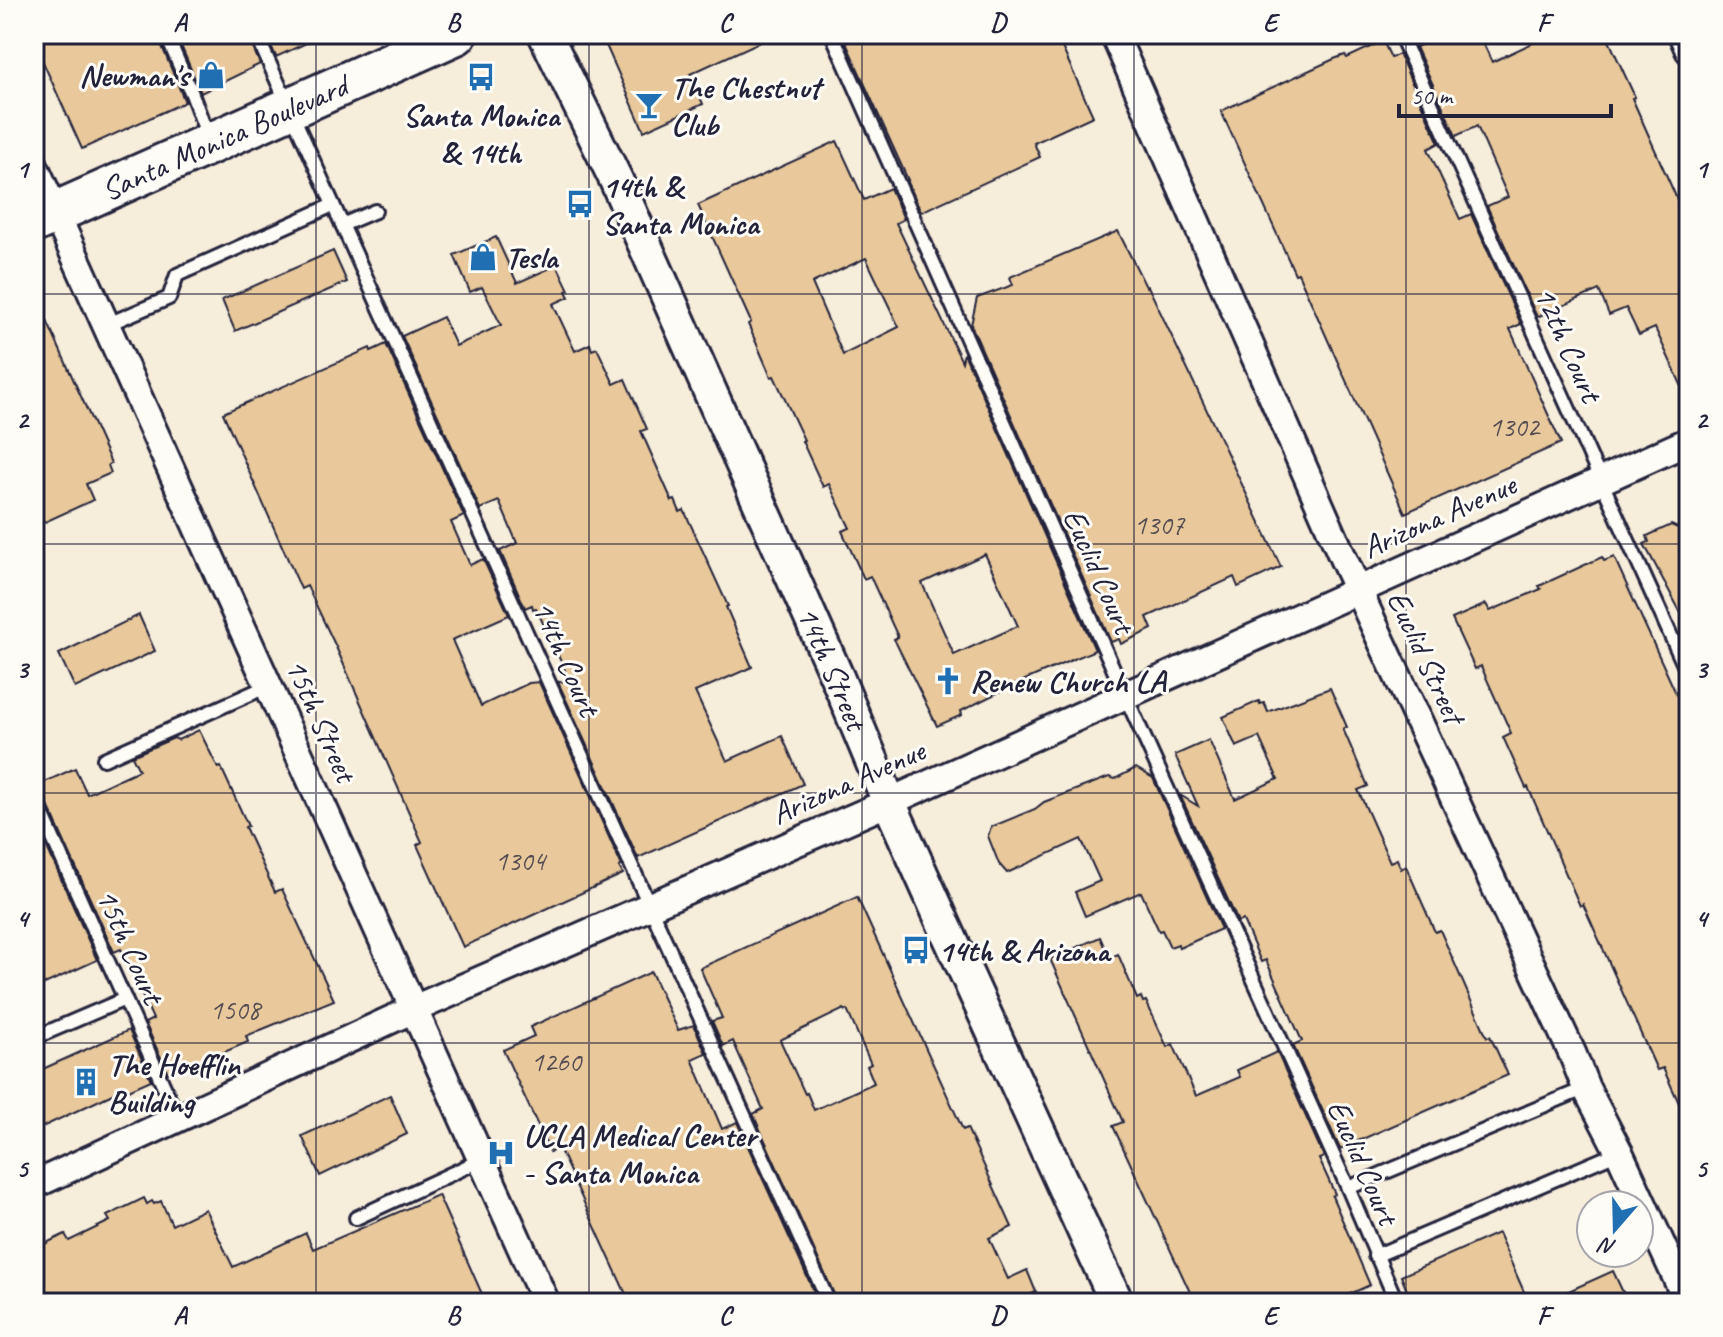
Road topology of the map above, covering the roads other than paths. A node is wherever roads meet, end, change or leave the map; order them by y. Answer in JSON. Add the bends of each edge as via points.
{"nodes":[{"id":1,"x":166,"y":34,"type":"edge"},
{"id":2,"x":256,"y":34,"type":"edge"},
{"id":3,"x":456,"y":34,"type":"edge"},
{"id":4,"x":545,"y":34,"type":"edge"},
{"id":5,"x":832,"y":34,"type":"edge"},
{"id":6,"x":1114,"y":34,"type":"edge"},
{"id":7,"x":1400,"y":34,"type":"edge"},
{"id":8,"x":1682,"y":34,"type":"edge"},
{"id":9,"x":1689,"y":50,"type":"edge"},
{"id":10,"x":290,"y":109,"type":"junction"},
{"id":11,"x":210,"y":144,"type":"junction"},
{"id":12,"x":34,"y":165,"type":"edge"},
{"id":13,"x":333,"y":205,"type":"junction"},
{"id":14,"x":375,"y":211,"type":"dead end"},
{"id":15,"x":45,"y":217,"type":"edge"},
{"id":16,"x":342,"y":225,"type":"junction"},
{"id":17,"x":106,"y":325,"type":"junction"},
{"id":18,"x":1689,"y":441,"type":"edge"},
{"id":19,"x":1601,"y":480,"type":"junction"},
{"id":20,"x":1358,"y":589,"type":"junction"},
{"id":21,"x":1689,"y":676,"type":"edge"},
{"id":22,"x":268,"y":686,"type":"junction"},
{"id":23,"x":1125,"y":695,"type":"junction"},
{"id":24,"x":104,"y":759,"type":"dead end"},
{"id":25,"x":34,"y":796,"type":"edge"},
{"id":26,"x":889,"y":802,"type":"junction"},
{"id":27,"x":649,"y":905,"type":"junction"},
{"id":28,"x":125,"y":999,"type":"junction"},
{"id":29,"x":414,"y":1009,"type":"junction"},
{"id":30,"x":34,"y":1038,"type":"edge"},
{"id":31,"x":1586,"y":1088,"type":"junction"},
{"id":32,"x":178,"y":1118,"type":"junction"},
{"id":33,"x":1619,"y":1152,"type":"junction"},
{"id":34,"x":481,"y":1160,"type":"junction"},
{"id":35,"x":34,"y":1185,"type":"edge"},
{"id":36,"x":1348,"y":1188,"type":"junction"},
{"id":37,"x":356,"y":1218,"type":"dead end"},
{"id":38,"x":1375,"y":1256,"type":"junction"},
{"id":39,"x":546,"y":1303,"type":"edge"},
{"id":40,"x":829,"y":1303,"type":"edge"},
{"id":41,"x":1117,"y":1303,"type":"edge"},
{"id":42,"x":1397,"y":1303,"type":"edge"},
{"id":43,"x":1688,"y":1303,"type":"edge"}],
"edges":[{"from":1,"to":11,"type":"lane"},
{"from":2,"to":10,"type":"lane","name":"14th Court"},
{"from":3,"to":10,"type":"main road","name":"Santa Monica Boulevard"},
{"from":4,"to":26,"type":"street","name":"14th Street","via":[[616,180]]},
{"from":5,"to":23,"type":"lane","name":"Euclid Court"},
{"from":6,"to":20,"type":"street","name":"Euclid Street"},
{"from":7,"to":19,"type":"lane","name":"12th Court"},
{"from":8,"to":9,"type":"street"},
{"from":10,"to":11,"type":"main road","name":"Santa Monica Boulevard"},
{"from":10,"to":13,"type":"lane","name":"14th Court"},
{"from":11,"to":15,"type":"main road","name":"Santa Monica Boulevard"},
{"from":12,"to":15,"type":"street","name":"15th Street"},
{"from":13,"to":16,"type":"lane","name":"14th Court"},
{"from":13,"to":17,"type":"lane","via":[[177,275],[169,298]]},
{"from":14,"to":16,"type":"lane"},
{"from":15,"to":17,"type":"street","name":"15th Street"},
{"from":16,"to":27,"type":"lane","name":"14th Court"},
{"from":17,"to":22,"type":"street","name":"15th Street"},
{"from":18,"to":19,"type":"street","name":"Arizona Avenue"},
{"from":19,"to":20,"type":"street","name":"Arizona Avenue"},
{"from":19,"to":21,"type":"lane","name":"12th Court"},
{"from":20,"to":23,"type":"street","name":"Arizona Avenue"},
{"from":20,"to":31,"type":"street","name":"Euclid Street"},
{"from":22,"to":24,"type":"lane"},
{"from":22,"to":29,"type":"street","name":"15th Street"},
{"from":23,"to":26,"type":"street","name":"Arizona Avenue"},
{"from":23,"to":36,"type":"lane","name":"Euclid Court"},
{"from":25,"to":28,"type":"lane","name":"15th Court"},
{"from":26,"to":27,"type":"street","name":"Arizona Avenue"},
{"from":26,"to":41,"type":"street","name":"14th Street"},
{"from":27,"to":29,"type":"street","name":"Arizona Avenue"},
{"from":27,"to":40,"type":"lane","name":"14th Court"},
{"from":28,"to":30,"type":"lane"},
{"from":28,"to":32,"type":"lane","name":"15th Court"},
{"from":29,"to":32,"type":"street","name":"Arizona Avenue"},
{"from":29,"to":34,"type":"street","name":"15th Street"},
{"from":31,"to":33,"type":"street","name":"Euclid Street"},
{"from":31,"to":36,"type":"lane"},
{"from":32,"to":35,"type":"street","name":"Arizona Avenue"},
{"from":33,"to":38,"type":"lane"},
{"from":33,"to":43,"type":"street","name":"Euclid Street"},
{"from":34,"to":37,"type":"lane"},
{"from":34,"to":39,"type":"street","name":"15th Street"},
{"from":36,"to":38,"type":"lane","name":"Euclid Court"},
{"from":38,"to":42,"type":"lane","name":"Euclid Court"}]}
